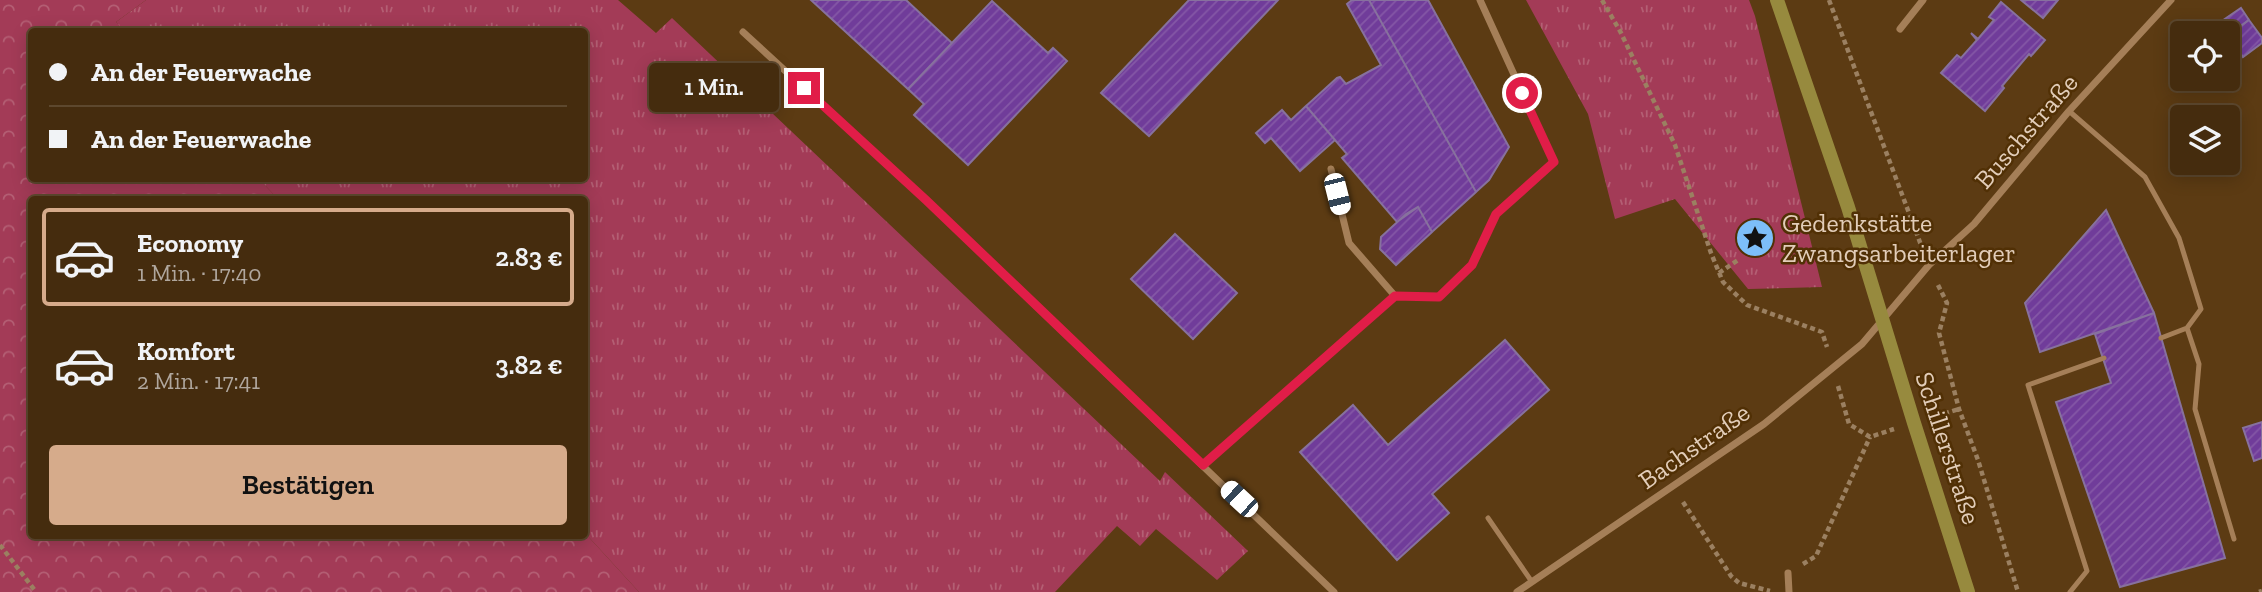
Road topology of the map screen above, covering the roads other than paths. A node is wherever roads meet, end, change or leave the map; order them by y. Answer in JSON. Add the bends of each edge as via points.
{"nodes":[{"id":1,"x":1480,"y":0,"type":"edge"},
{"id":2,"x":1777,"y":0,"type":"edge"},
{"id":3,"x":1923,"y":0,"type":"edge"},
{"id":4,"x":2171,"y":0,"type":"edge"},
{"id":5,"x":1900,"y":29,"type":"dead end"},
{"id":6,"x":743,"y":32,"type":"dead end"},
{"id":7,"x":2069,"y":111,"type":"junction"},
{"id":8,"x":1331,"y":169,"type":"dead end"},
{"id":9,"x":1395,"y":296,"type":"junction"},
{"id":10,"x":1882,"y":318,"type":"junction"},
{"id":11,"x":2187,"y":328,"type":"junction"},
{"id":12,"x":2161,"y":338,"type":"dead end"},
{"id":13,"x":2104,"y":358,"type":"dead end"},
{"id":14,"x":1203,"y":465,"type":"junction"},
{"id":15,"x":1488,"y":518,"type":"dead end"},
{"id":16,"x":2234,"y":538,"type":"dead end"},
{"id":17,"x":1788,"y":573,"type":"road end"},
{"id":18,"x":1532,"y":582,"type":"junction"},
{"id":19,"x":1334,"y":592,"type":"edge"},
{"id":20,"x":1517,"y":592,"type":"edge"},
{"id":21,"x":1789,"y":592,"type":"edge"},
{"id":22,"x":1968,"y":592,"type":"edge"},
{"id":23,"x":2070,"y":592,"type":"edge"}],
"edges":[{"from":1,"to":9,"type":"street","via":[[1554,162],[1496,214],[1472,265],[1439,297]]},
{"from":2,"to":10,"type":"main road","name":"Schillerstraße"},
{"from":3,"to":5,"type":"street"},
{"from":4,"to":7,"type":"street","name":"Buschstraße"},
{"from":6,"to":14,"type":"street"},
{"from":7,"to":10,"type":"street","name":"Buschstraße","via":[[1974,224]]},
{"from":7,"to":11,"type":"lane","via":[[2145,177],[2159,201],[2179,238],[2201,309]]},
{"from":8,"to":9,"type":"street","via":[[1349,243]]},
{"from":9,"to":14,"type":"street"},
{"from":10,"to":18,"type":"street","name":"Bachstraße","via":[[1862,344],[1764,424]]},
{"from":10,"to":22,"type":"main road","name":"Schillerstraße"},
{"from":11,"to":12,"type":"lane"},
{"from":11,"to":16,"type":"lane","via":[[2199,364],[2195,409]]},
{"from":13,"to":23,"type":"lane","via":[[2028,385],[2087,571]]},
{"from":14,"to":19,"type":"street"},
{"from":15,"to":18,"type":"lane"},
{"from":17,"to":21,"type":"street"},
{"from":18,"to":20,"type":"street","name":"Bachstraße"}]}
